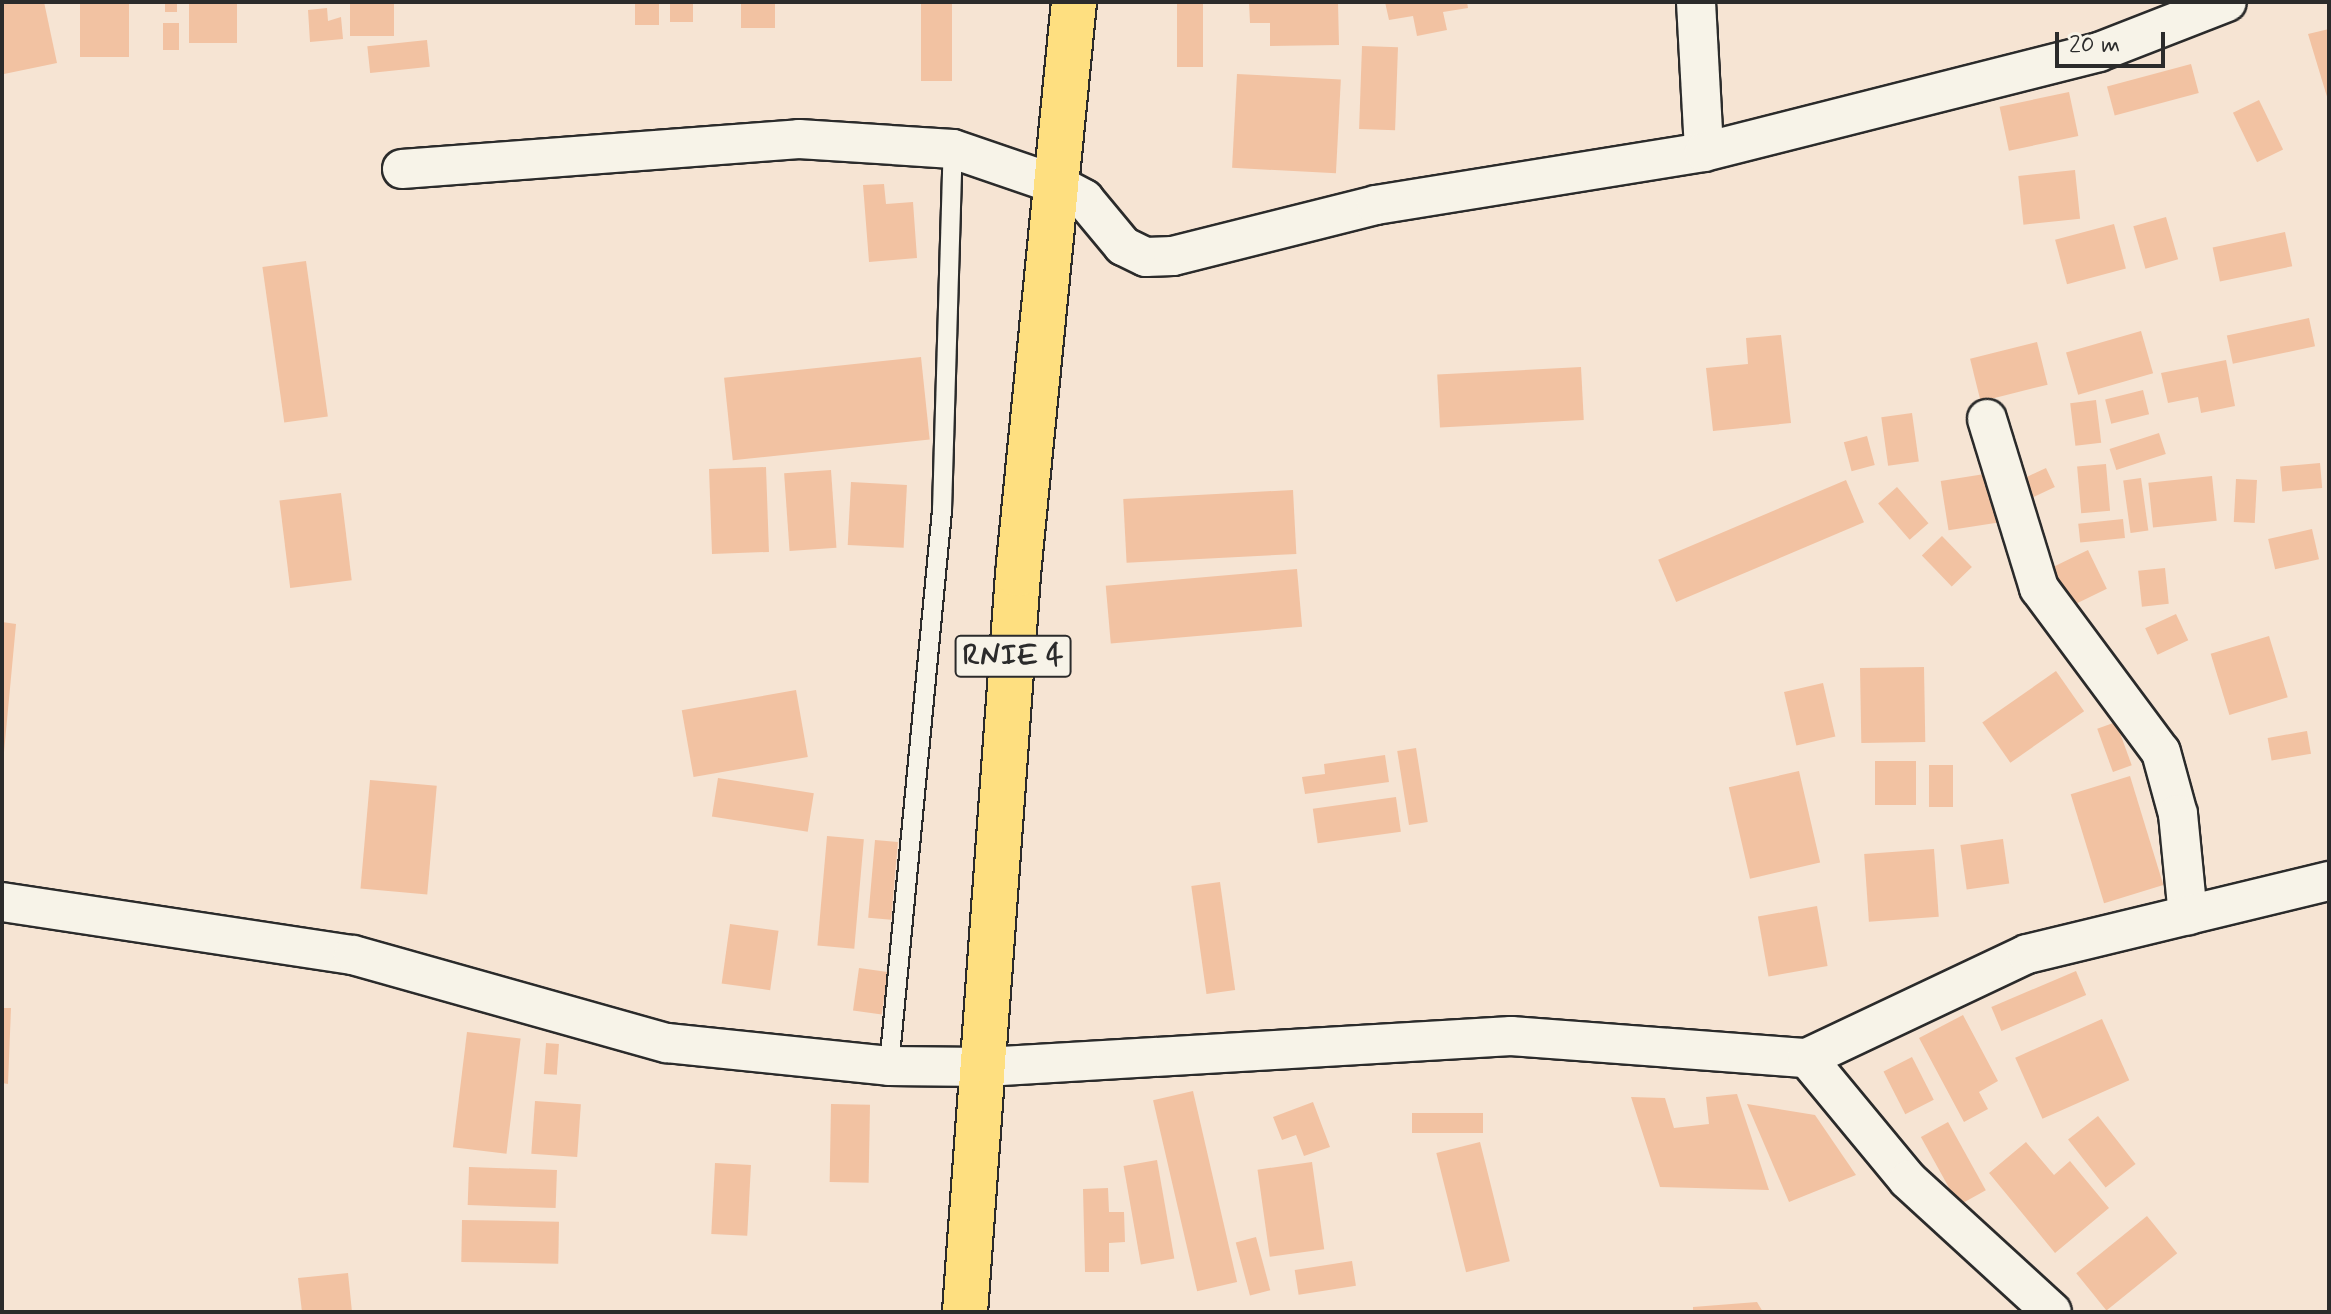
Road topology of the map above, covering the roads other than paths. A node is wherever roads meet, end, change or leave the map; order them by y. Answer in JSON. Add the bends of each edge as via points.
{"nodes":[{"id":1,"x":1074,"y":2,"type":"edge"},
{"id":2,"x":1696,"y":2,"type":"edge"},
{"id":3,"x":2227,"y":2,"type":"edge"},
{"id":4,"x":953,"y":149,"type":"junction"},
{"id":5,"x":1704,"y":152,"type":"junction"},
{"id":6,"x":402,"y":169,"type":"dead end"},
{"id":7,"x":1058,"y":185,"type":"junction"},
{"id":8,"x":1987,"y":419,"type":"dead end"},
{"id":9,"x":2329,"y":881,"type":"edge"},
{"id":10,"x":2,"y":902,"type":"edge"},
{"id":11,"x":2188,"y":916,"type":"junction"},
{"id":12,"x":1807,"y":1058,"type":"junction"},
{"id":13,"x":889,"y":1066,"type":"junction"},
{"id":14,"x":985,"y":1067,"type":"junction"},
{"id":15,"x":965,"y":1312,"type":"edge"},
{"id":16,"x":2052,"y":1312,"type":"edge"}],
"edges":[{"from":1,"to":7,"type":"main road","number":"RNIE 4"},
{"from":2,"to":5,"type":"street"},
{"from":3,"to":5,"type":"street","via":[[2099,52]]},
{"from":4,"to":6,"type":"street","via":[[799,139]]},
{"from":4,"to":7,"type":"street"},
{"from":4,"to":13,"type":"lane","via":[[942,510]]},
{"from":5,"to":7,"type":"street","via":[[1376,205],[1173,256],[1146,257],[1123,246],[1084,199]]},
{"from":7,"to":14,"type":"main road","number":"RNIE 4","via":[[1018,574]]},
{"from":8,"to":11,"type":"street","via":[[2039,588],[2161,752],[2178,814]]},
{"from":9,"to":11,"type":"street"},
{"from":10,"to":13,"type":"street","via":[[353,955],[454,979],[667,1043]]},
{"from":11,"to":12,"type":"street","via":[[2027,954]]},
{"from":12,"to":14,"type":"street","via":[[1511,1036]]},
{"from":12,"to":16,"type":"street","via":[[1908,1180]]},
{"from":13,"to":14,"type":"street"},
{"from":14,"to":15,"type":"main road","number":"RNIE 4"}]}
